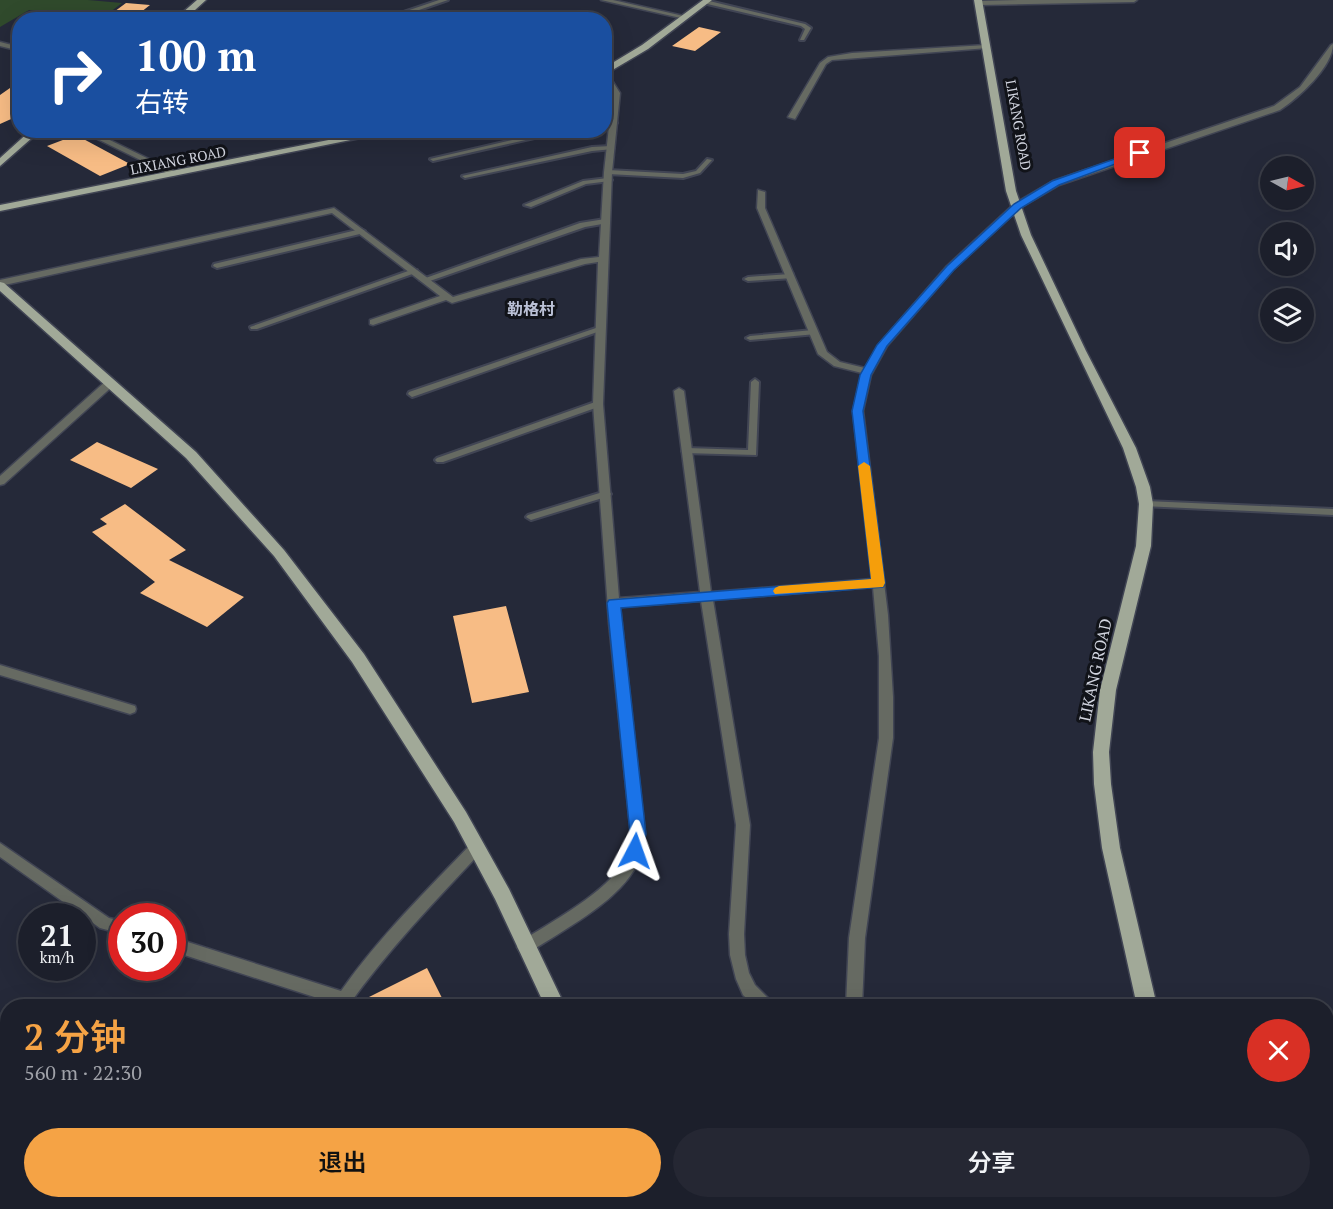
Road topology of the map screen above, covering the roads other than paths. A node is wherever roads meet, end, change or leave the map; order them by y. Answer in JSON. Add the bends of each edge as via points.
{"nodes":[{"id":1,"x":202,"y":0,"type":"edge"},
{"id":2,"x":446,"y":0,"type":"edge"},
{"id":3,"x":604,"y":0,"type":"edge"},
{"id":4,"x":1065,"y":0,"type":"edge"},
{"id":5,"x":1089,"y":0,"type":"edge"},
{"id":6,"x":1134,"y":0,"type":"edge"},
{"id":7,"x":706,"y":1,"type":"edge"},
{"id":8,"x":979,"y":1,"type":"edge"},
{"id":9,"x":188,"y":12,"type":"edge"},
{"id":10,"x":408,"y":12,"type":"edge"},
{"id":11,"x":685,"y":17,"type":"junction"},
{"id":12,"x":802,"y":39,"type":"dead end"},
{"id":13,"x":1333,"y":46,"type":"edge"},
{"id":14,"x":986,"y":47,"type":"junction"},
{"id":15,"x":612,"y":67,"type":"edge"},
{"id":16,"x":612,"y":86,"type":"edge"},
{"id":17,"x":612,"y":111,"type":"edge"},
{"id":18,"x":792,"y":117,"type":"dead end"},
{"id":19,"x":28,"y":138,"type":"edge"},
{"id":20,"x":99,"y":138,"type":"edge"},
{"id":21,"x":356,"y":138,"type":"edge"},
{"id":22,"x":530,"y":138,"type":"edge"},
{"id":23,"x":610,"y":138,"type":"edge"},
{"id":24,"x":611,"y":148,"type":"junction"},
{"id":25,"x":434,"y":159,"type":"dead end"},
{"id":26,"x":709,"y":160,"type":"dead end"},
{"id":27,"x":0,"y":163,"type":"edge"},
{"id":28,"x":177,"y":174,"type":"junction"},
{"id":29,"x":465,"y":176,"type":"dead end"},
{"id":30,"x":608,"y":176,"type":"junction"},
{"id":31,"x":761,"y":192,"type":"dead end"},
{"id":32,"x":528,"y":205,"type":"dead end"},
{"id":33,"x":1017,"y":206,"type":"junction"},
{"id":34,"x":0,"y":208,"type":"edge"},
{"id":35,"x":605,"y":221,"type":"junction"},
{"id":36,"x":361,"y":231,"type":"junction"},
{"id":37,"x":603,"y":259,"type":"junction"},
{"id":38,"x":217,"y":266,"type":"dead end"},
{"id":39,"x":414,"y":272,"type":"junction"},
{"id":40,"x":790,"y":276,"type":"junction"},
{"id":41,"x":748,"y":279,"type":"dead end"},
{"id":42,"x":424,"y":280,"type":"junction"},
{"id":43,"x":0,"y":284,"type":"edge"},
{"id":44,"x":445,"y":297,"type":"junction"},
{"id":45,"x":373,"y":322,"type":"dead end"},
{"id":46,"x":254,"y":327,"type":"dead end"},
{"id":47,"x":599,"y":330,"type":"junction"},
{"id":48,"x":813,"y":332,"type":"junction"},
{"id":49,"x":750,"y":338,"type":"dead end"},
{"id":50,"x":867,"y":371,"type":"junction"},
{"id":51,"x":111,"y":382,"type":"junction"},
{"id":52,"x":755,"y":382,"type":"dead end"},
{"id":53,"x":679,"y":391,"type":"dead end"},
{"id":54,"x":412,"y":394,"type":"dead end"},
{"id":55,"x":598,"y":404,"type":"junction"},
{"id":56,"x":687,"y":452,"type":"junction"},
{"id":57,"x":440,"y":460,"type":"dead end"},
{"id":58,"x":0,"y":482,"type":"edge"},
{"id":59,"x":606,"y":494,"type":"junction"},
{"id":60,"x":1146,"y":504,"type":"junction"},
{"id":61,"x":1333,"y":512,"type":"edge"},
{"id":62,"x":531,"y":517,"type":"dead end"},
{"id":63,"x":878,"y":583,"type":"junction"},
{"id":64,"x":706,"y":596,"type":"junction"},
{"id":65,"x":614,"y":603,"type":"junction"},
{"id":66,"x":0,"y":670,"type":"edge"},
{"id":67,"x":130,"y":709,"type":"dead end"},
{"id":68,"x":477,"y":847,"type":"junction"},
{"id":69,"x":0,"y":849,"type":"edge"},
{"id":70,"x":108,"y":924,"type":"edge"},
{"id":71,"x":525,"y":947,"type":"junction"},
{"id":72,"x":186,"y":949,"type":"edge"},
{"id":73,"x":330,"y":999,"type":"edge"},
{"id":74,"x":344,"y":999,"type":"edge"},
{"id":75,"x":551,"y":999,"type":"edge"},
{"id":76,"x":758,"y":999,"type":"edge"},
{"id":77,"x":854,"y":999,"type":"edge"},
{"id":78,"x":1145,"y":999,"type":"edge"}],
"edges":[{"from":1,"to":9,"type":"main road"},
{"from":2,"to":10,"type":"lane"},
{"from":3,"to":11,"type":"street"},
{"from":4,"to":5,"type":"street"},
{"from":4,"to":8,"type":"street"},
{"from":5,"to":6,"type":"street"},
{"from":7,"to":11,"type":"main road"},
{"from":7,"to":12,"type":"lane","via":[[803,25],[808,28]]},
{"from":8,"to":14,"type":"main road","name":"LIKANG ROAD"},
{"from":11,"to":15,"type":"main road"},
{"from":13,"to":33,"type":"street","via":[[1306,87],[1277,108],[1056,183]]},
{"from":14,"to":18,"type":"street","via":[[830,58],[823,63]]},
{"from":14,"to":33,"type":"main road","name":"LIKANG ROAD","via":[[1008,176]]},
{"from":16,"to":17,"type":"street","via":[[616,93]]},
{"from":19,"to":27,"type":"main road"},
{"from":20,"to":28,"type":"street"},
{"from":21,"to":28,"type":"main road","name":"LIXIANG ROAD"},
{"from":22,"to":25,"type":"lane"},
{"from":23,"to":24,"type":"street"},
{"from":24,"to":29,"type":"lane","via":[[592,148]]},
{"from":24,"to":30,"type":"street"},
{"from":26,"to":30,"type":"lane","via":[[698,172],[683,176]]},
{"from":28,"to":34,"type":"main road","name":"LIXIANG ROAD"},
{"from":30,"to":32,"type":"lane"},
{"from":30,"to":35,"type":"street"},
{"from":31,"to":40,"type":"street","via":[[761,208]]},
{"from":33,"to":50,"type":"street","via":[[918,303]]},
{"from":33,"to":60,"type":"main road","name":"LIKANG ROAD","via":[[1026,235],[1132,456]]},
{"from":35,"to":37,"type":"street"},
{"from":35,"to":42,"type":"lane","via":[[583,225]]},
{"from":36,"to":38,"type":"lane"},
{"from":36,"to":39,"type":"street"},
{"from":36,"to":43,"type":"street","via":[[334,210]]},
{"from":37,"to":44,"type":"street","via":[[584,261],[459,300]]},
{"from":37,"to":47,"type":"street"},
{"from":39,"to":42,"type":"street"},
{"from":39,"to":46,"type":"lane"},
{"from":40,"to":41,"type":"lane"},
{"from":40,"to":48,"type":"street"},
{"from":42,"to":44,"type":"street"},
{"from":43,"to":51,"type":"main road"},
{"from":44,"to":45,"type":"street"},
{"from":47,"to":54,"type":"lane"},
{"from":47,"to":55,"type":"street"},
{"from":48,"to":49,"type":"lane"},
{"from":48,"to":50,"type":"street","via":[[827,359]]},
{"from":50,"to":63,"type":"street","via":[[858,411]]},
{"from":51,"to":58,"type":"street"},
{"from":51,"to":68,"type":"main road","via":[[190,454],[279,553],[376,685]]},
{"from":52,"to":56,"type":"lane","via":[[753,453]]},
{"from":53,"to":56,"type":"street"},
{"from":55,"to":57,"type":"lane"},
{"from":55,"to":59,"type":"street"},
{"from":56,"to":64,"type":"street"},
{"from":59,"to":62,"type":"lane"},
{"from":59,"to":65,"type":"street"},
{"from":60,"to":61,"type":"lane"},
{"from":60,"to":78,"type":"main road","name":"LIKANG ROAD","via":[[1147,538],[1109,688],[1101,750],[1114,860]]},
{"from":63,"to":64,"type":"street"},
{"from":63,"to":77,"type":"street","via":[[888,677],[886,738],[857,938]]},
{"from":64,"to":65,"type":"street"},
{"from":64,"to":76,"type":"street","via":[[744,825],[735,935],[738,965],[749,990]]},
{"from":65,"to":71,"type":"street","via":[[638,834],[635,851],[627,869],[612,885]]},
{"from":66,"to":67,"type":"street"},
{"from":68,"to":71,"type":"main road"},
{"from":68,"to":74,"type":"street","via":[[398,931]]},
{"from":69,"to":70,"type":"street"},
{"from":71,"to":75,"type":"main road"},
{"from":72,"to":73,"type":"street"}]}
